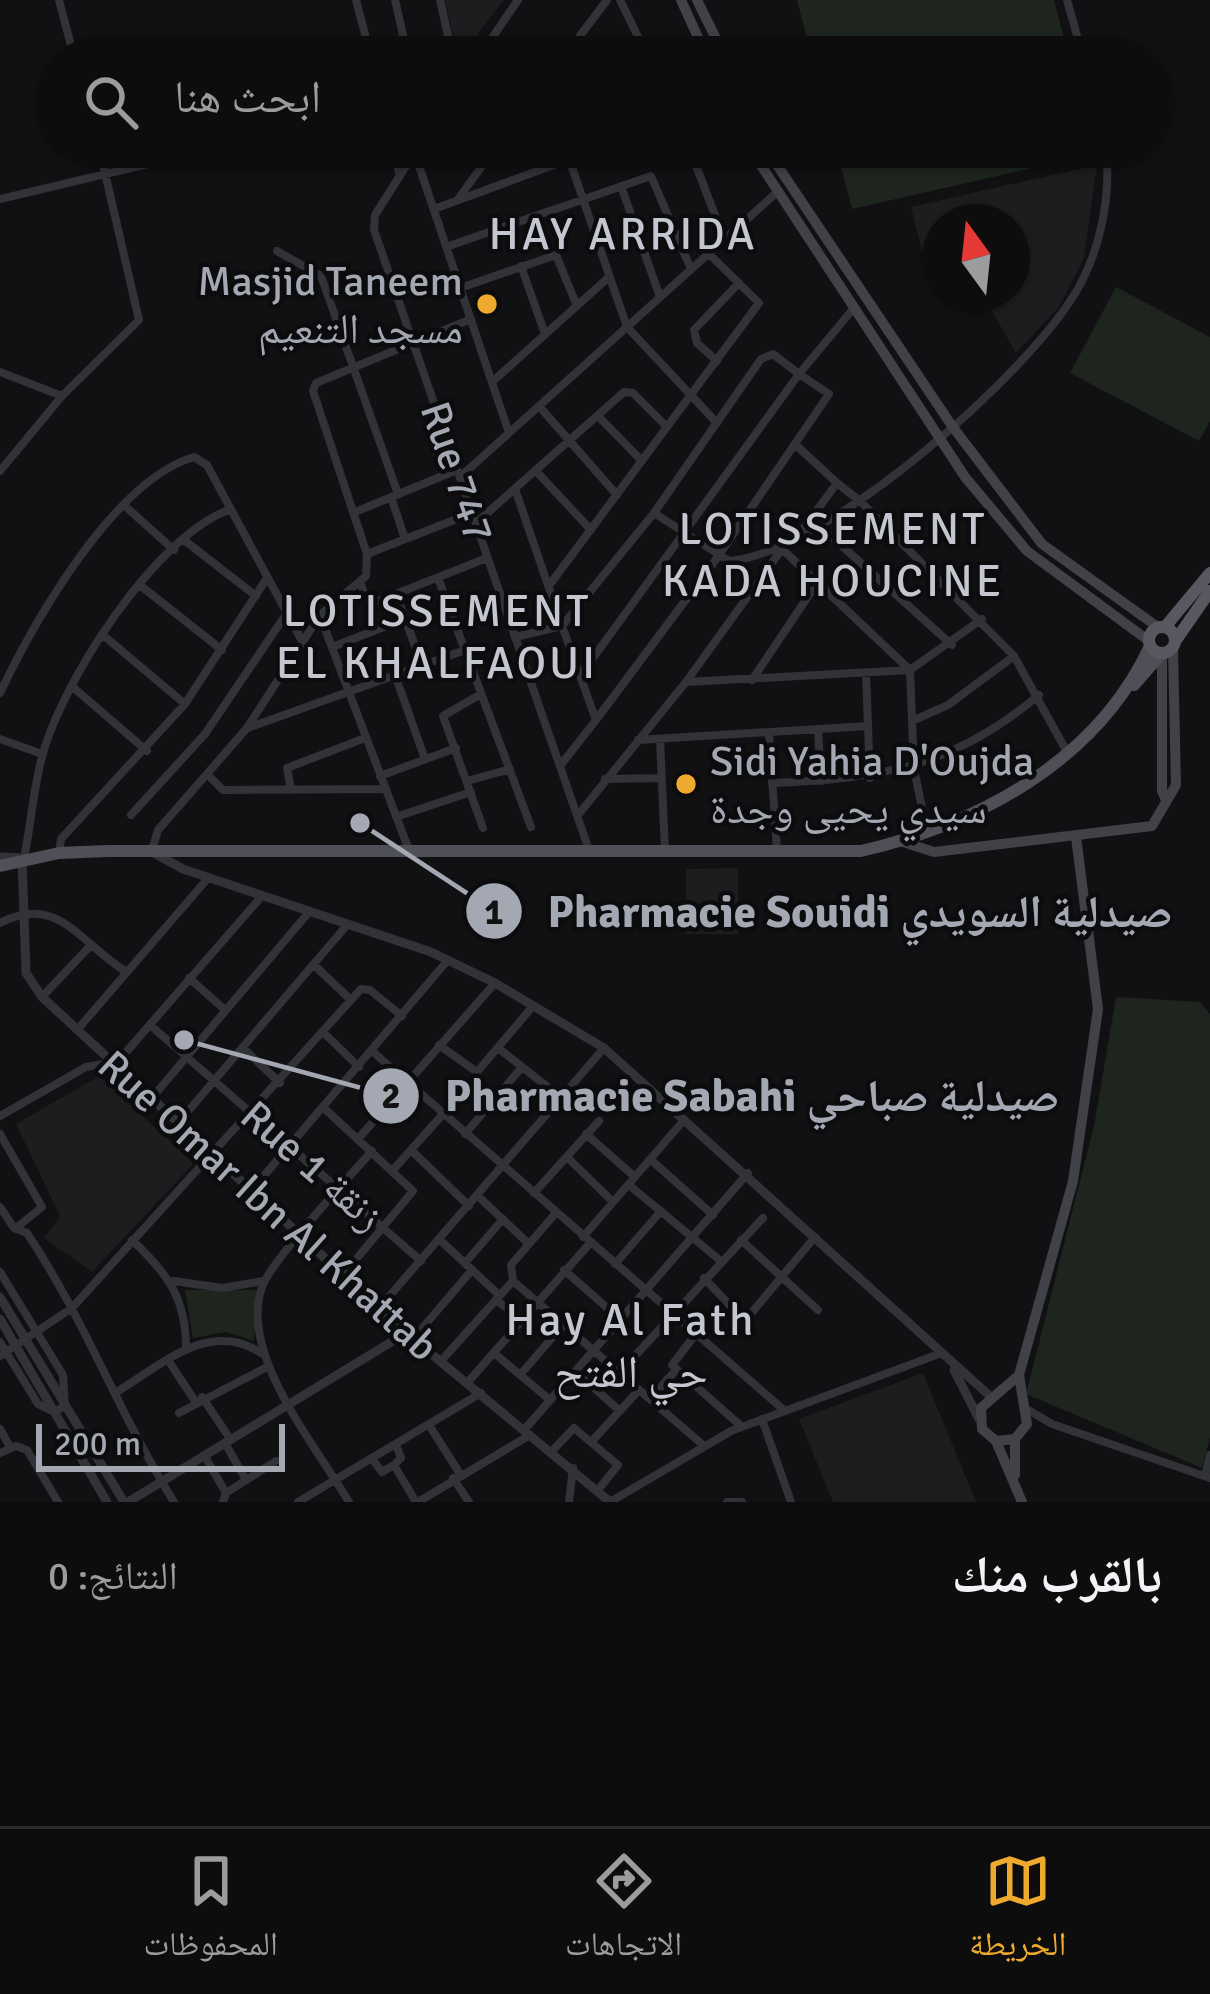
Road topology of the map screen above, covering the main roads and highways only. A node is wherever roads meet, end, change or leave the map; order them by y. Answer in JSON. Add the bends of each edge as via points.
{"nodes":[{"id":1,"x":681,"y":0,"type":"edge"},
{"id":2,"x":697,"y":0,"type":"edge"},
{"id":3,"x":697,"y":36,"type":"edge"},
{"id":4,"x":715,"y":36,"type":"edge"},
{"id":5,"x":761,"y":168,"type":"edge"},
{"id":6,"x":779,"y":168,"type":"edge"},
{"id":7,"x":1210,"y":573,"type":"edge"},
{"id":8,"x":1210,"y":591,"type":"edge"},
{"id":9,"x":1162,"y":627,"type":"junction"},
{"id":10,"x":1162,"y":647,"type":"junction"},
{"id":11,"x":1076,"y":837,"type":"junction"},
{"id":12,"x":903,"y":842,"type":"junction"},
{"id":13,"x":0,"y":862,"type":"edge"},
{"id":14,"x":1019,"y":1375,"type":"junction"},
{"id":15,"x":995,"y":1396,"type":"junction"},
{"id":16,"x":1023,"y":1405,"type":"junction"},
{"id":17,"x":1020,"y":1434,"type":"junction"},
{"id":18,"x":996,"y":1441,"type":"junction"},
{"id":19,"x":1015,"y":1478,"type":"junction"},
{"id":20,"x":1022,"y":1502,"type":"edge"}],
"edges":[{"from":1,"to":3,"type":"main road"},
{"from":2,"to":4,"type":"main road"},
{"from":5,"to":10,"type":"main road","via":[[940,438],[1027,551]]},
{"from":6,"to":9,"type":"main road","via":[[952,426],[1042,544]]},
{"from":7,"to":9,"type":"highway"},
{"from":8,"to":10,"type":"highway"},
{"from":9,"to":10,"type":"highway"},
{"from":9,"to":10,"type":"highway"},
{"from":10,"to":11,"type":"main road","via":[[1166,800],[1158,820],[1146,829]]},
{"from":10,"to":12,"type":"main road","via":[[1068,753],[993,806]]},
{"from":11,"to":12,"type":"main road","via":[[934,852]]},
{"from":11,"to":14,"type":"main road","via":[[1098,1009],[1072,1181]]},
{"from":12,"to":13,"type":"main road","via":[[837,854],[214,851],[58,853]]},
{"from":14,"to":15,"type":"main road"},
{"from":14,"to":16,"type":"main road"},
{"from":15,"to":16,"type":"main road"},
{"from":15,"to":18,"type":"main road","via":[[980,1420]]},
{"from":16,"to":17,"type":"main road"},
{"from":17,"to":18,"type":"main road"},
{"from":17,"to":19,"type":"main road"},
{"from":18,"to":19,"type":"main road"},
{"from":19,"to":20,"type":"main road"}]}
